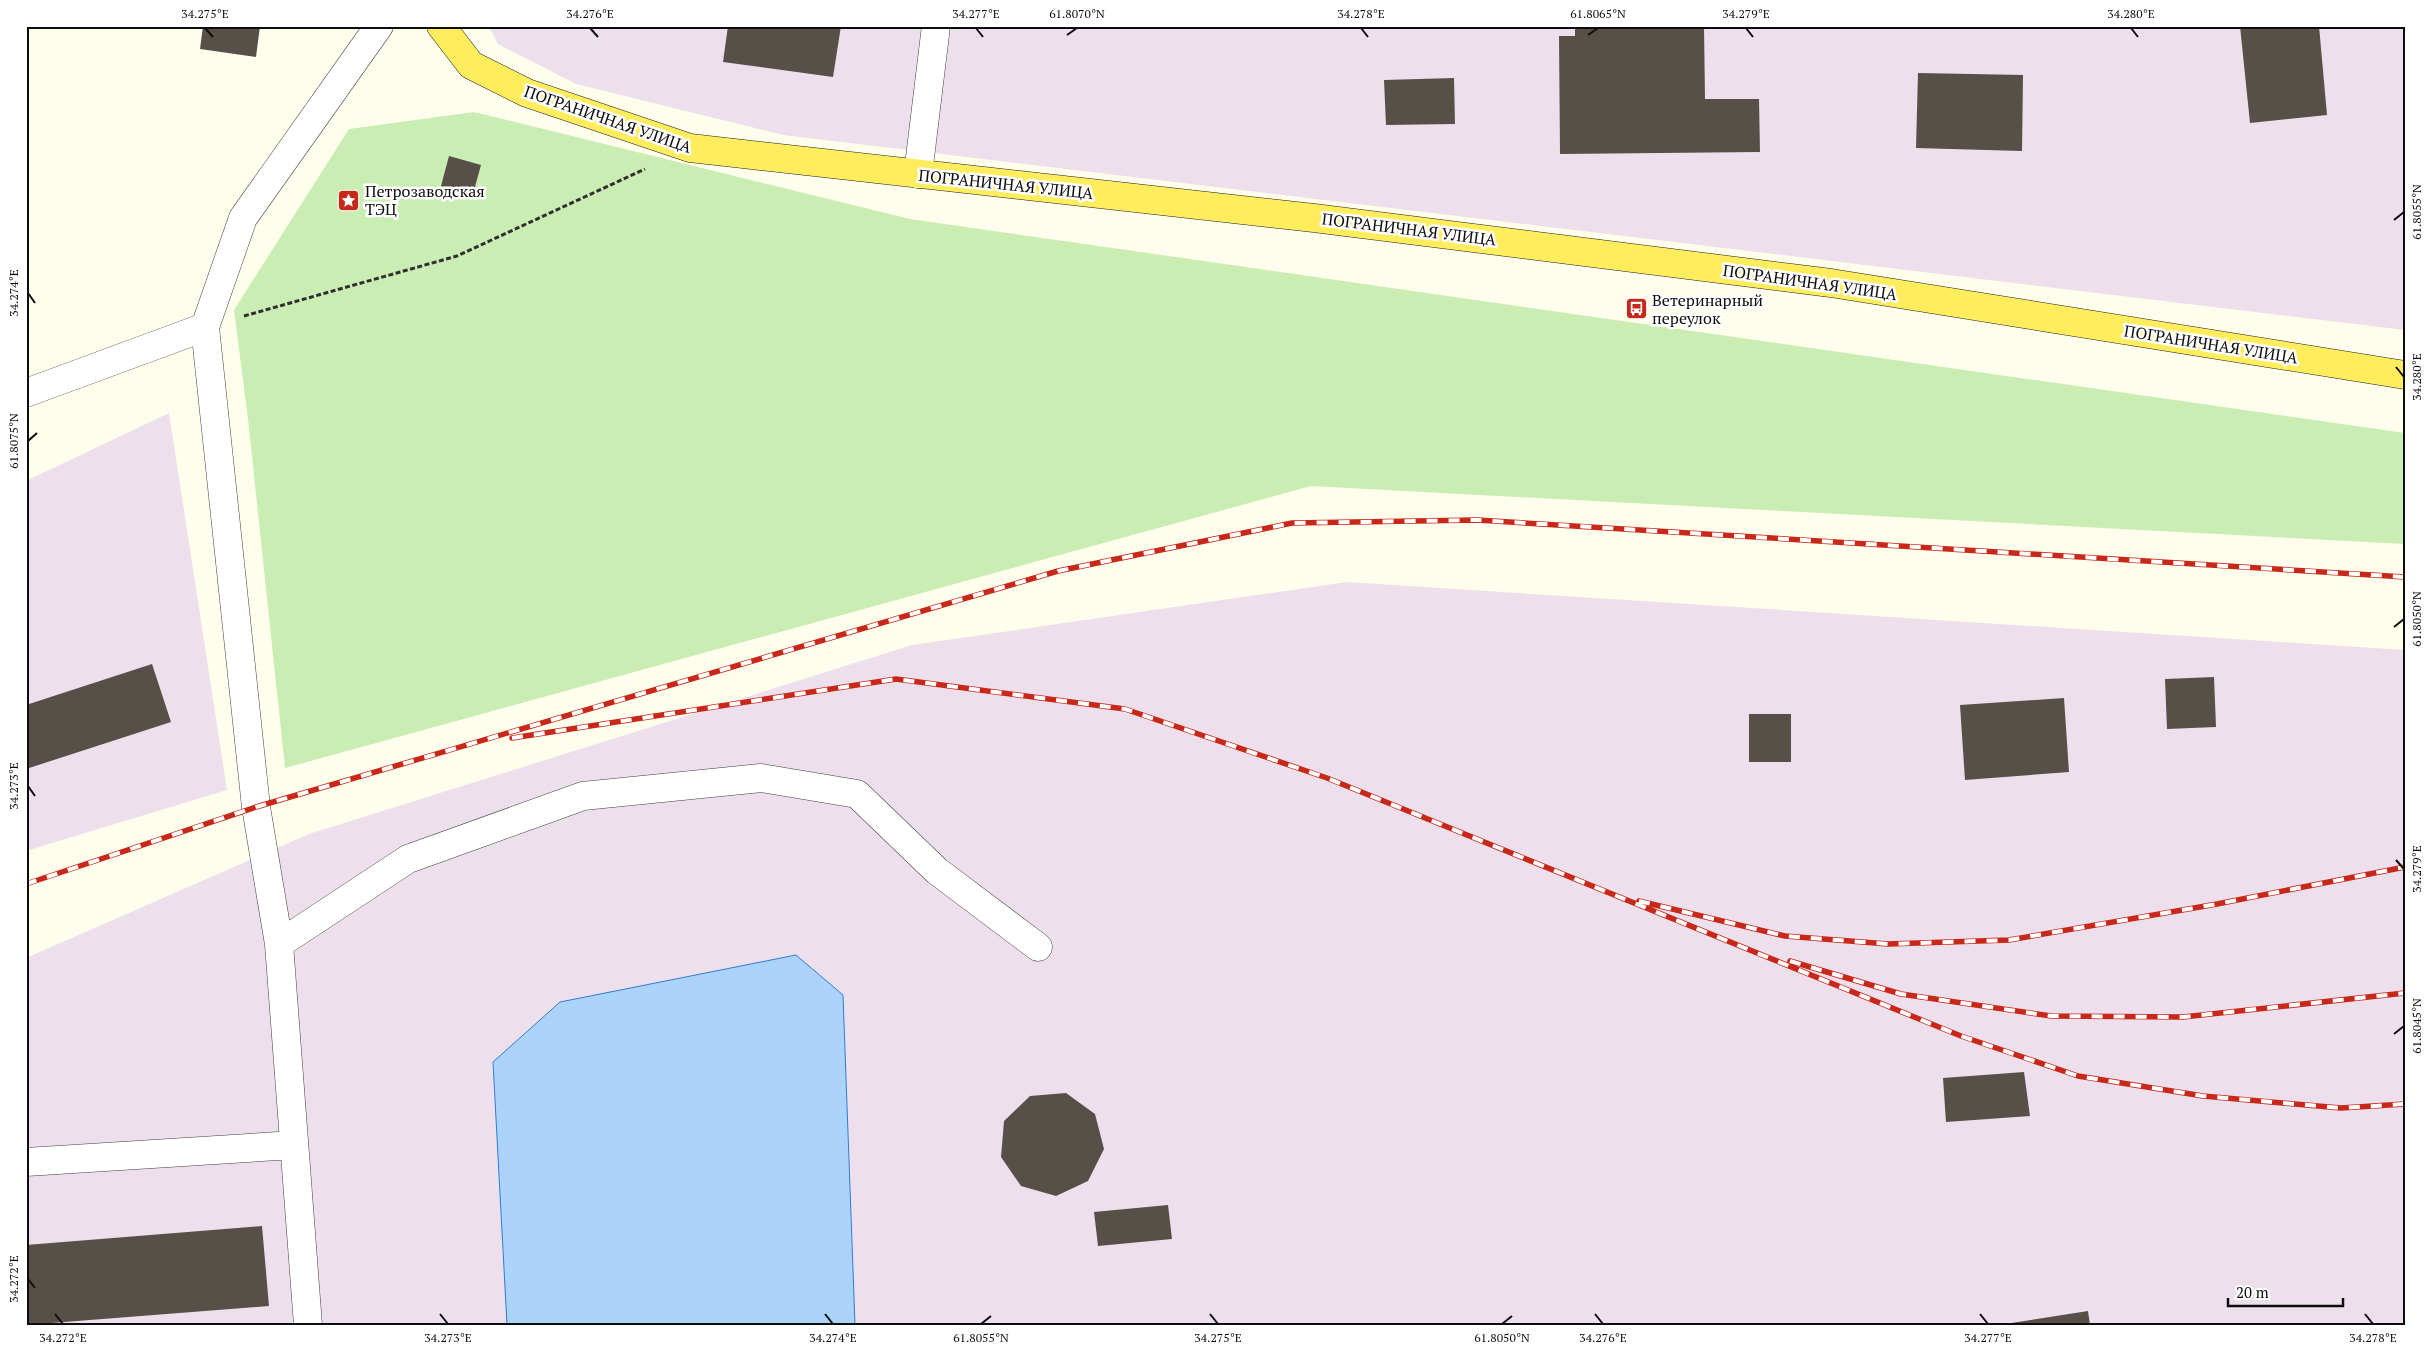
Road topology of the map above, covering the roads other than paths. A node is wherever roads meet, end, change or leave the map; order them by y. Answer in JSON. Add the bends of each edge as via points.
{"nodes":[{"id":1,"x":379,"y":26,"type":"edge"},
{"id":2,"x":441,"y":26,"type":"edge"},
{"id":3,"x":936,"y":26,"type":"edge"},
{"id":4,"x":918,"y":174,"type":"junction"},
{"id":5,"x":205,"y":327,"type":"junction"},
{"id":6,"x":2405,"y":375,"type":"edge"},
{"id":7,"x":26,"y":392,"type":"edge"},
{"id":8,"x":279,"y":944,"type":"junction"},
{"id":9,"x":1038,"y":946,"type":"dead end"},
{"id":10,"x":294,"y":1145,"type":"junction"},
{"id":11,"x":26,"y":1162,"type":"edge"},
{"id":12,"x":308,"y":1325,"type":"edge"}],
"edges":[{"from":1,"to":5,"type":"street","via":[[243,218]]},
{"from":2,"to":4,"type":"main road","name":"ПОГРАНИЧНАЯ УЛИЦА","via":[[471,65],[527,93],[690,148]]},
{"from":3,"to":4,"type":"street"},
{"from":4,"to":6,"type":"main road","name":"ПОГРАНИЧНАЯ УЛИЦА","via":[[1314,218],[1831,283]]},
{"from":5,"to":7,"type":"street"},
{"from":5,"to":8,"type":"street","via":[[256,807]]},
{"from":8,"to":9,"type":"street","via":[[408,859],[583,796],[761,778],[857,794],[937,871]]},
{"from":8,"to":10,"type":"street"},
{"from":10,"to":11,"type":"street"},
{"from":10,"to":12,"type":"street"}]}
